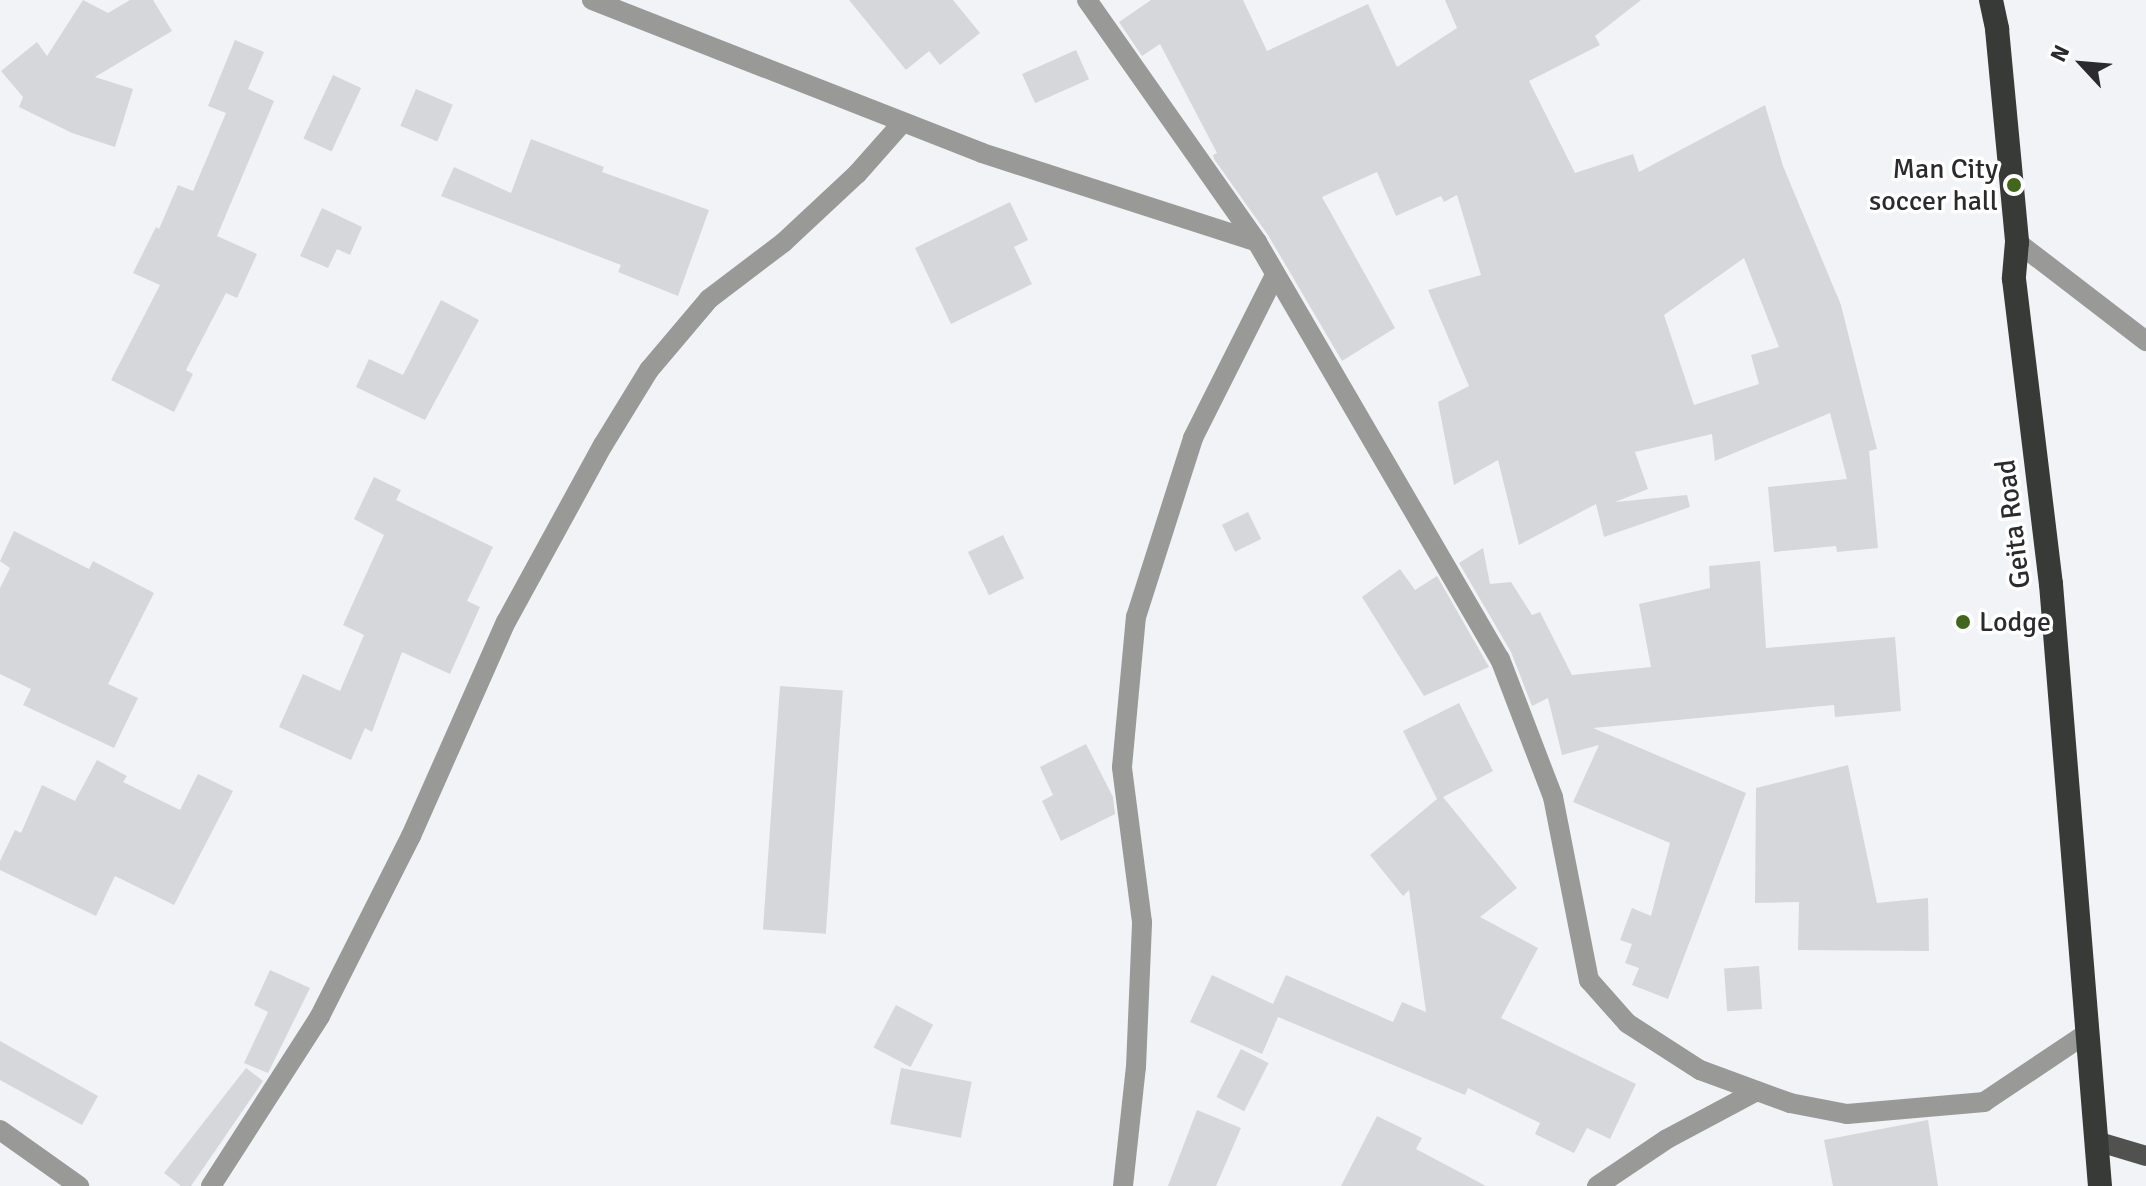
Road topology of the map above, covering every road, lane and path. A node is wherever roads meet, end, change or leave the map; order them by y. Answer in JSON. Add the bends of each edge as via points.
{"nodes":[{"id":1,"x":592,"y":0,"type":"edge"},
{"id":2,"x":1087,"y":0,"type":"edge"},
{"id":3,"x":1991,"y":0,"type":"edge"},
{"id":4,"x":903,"y":122,"type":"junction"},
{"id":5,"x":1257,"y":242,"type":"junction"},
{"id":6,"x":2017,"y":242,"type":"junction"},
{"id":7,"x":1275,"y":275,"type":"junction"},
{"id":8,"x":2146,"y":341,"type":"edge"},
{"id":9,"x":2087,"y":1033,"type":"junction"},
{"id":10,"x":1757,"y":1091,"type":"junction"},
{"id":11,"x":0,"y":1130,"type":"edge"},
{"id":12,"x":2096,"y":1141,"type":"junction"},
{"id":13,"x":2146,"y":1156,"type":"edge"},
{"id":14,"x":68,"y":1183,"type":"edge"},
{"id":15,"x":211,"y":1186,"type":"edge"},
{"id":16,"x":1123,"y":1186,"type":"edge"},
{"id":17,"x":1597,"y":1186,"type":"edge"},
{"id":18,"x":2100,"y":1186,"type":"edge"}],
"edges":[{"from":1,"to":4,"type":"street"},
{"from":2,"to":5,"type":"street"},
{"from":3,"to":6,"type":"highway","name":"Geita Road"},
{"from":4,"to":5,"type":"street"},
{"from":4,"to":15,"type":"street","via":[[784,242],[709,299],[649,370],[506,622],[411,836],[320,1016]]},
{"from":5,"to":7,"type":"street"},
{"from":6,"to":8,"type":"street"},
{"from":6,"to":9,"type":"highway","name":"Geita Road","via":[[2014,279],[2051,584]]},
{"from":7,"to":10,"type":"street","via":[[1500,659],[1553,797],[1589,980],[1627,1023],[1700,1070]]},
{"from":7,"to":16,"type":"street","via":[[1193,438],[1136,617],[1122,767],[1142,922],[1136,1067]]},
{"from":9,"to":10,"type":"street","via":[[1984,1102],[1847,1114]]},
{"from":9,"to":12,"type":"highway","name":"Geita Road"},
{"from":10,"to":17,"type":"street","via":[[1667,1139]]},
{"from":11,"to":14,"type":"street"},
{"from":12,"to":13,"type":"main road"},
{"from":12,"to":18,"type":"highway","name":"Geita Road"}]}
